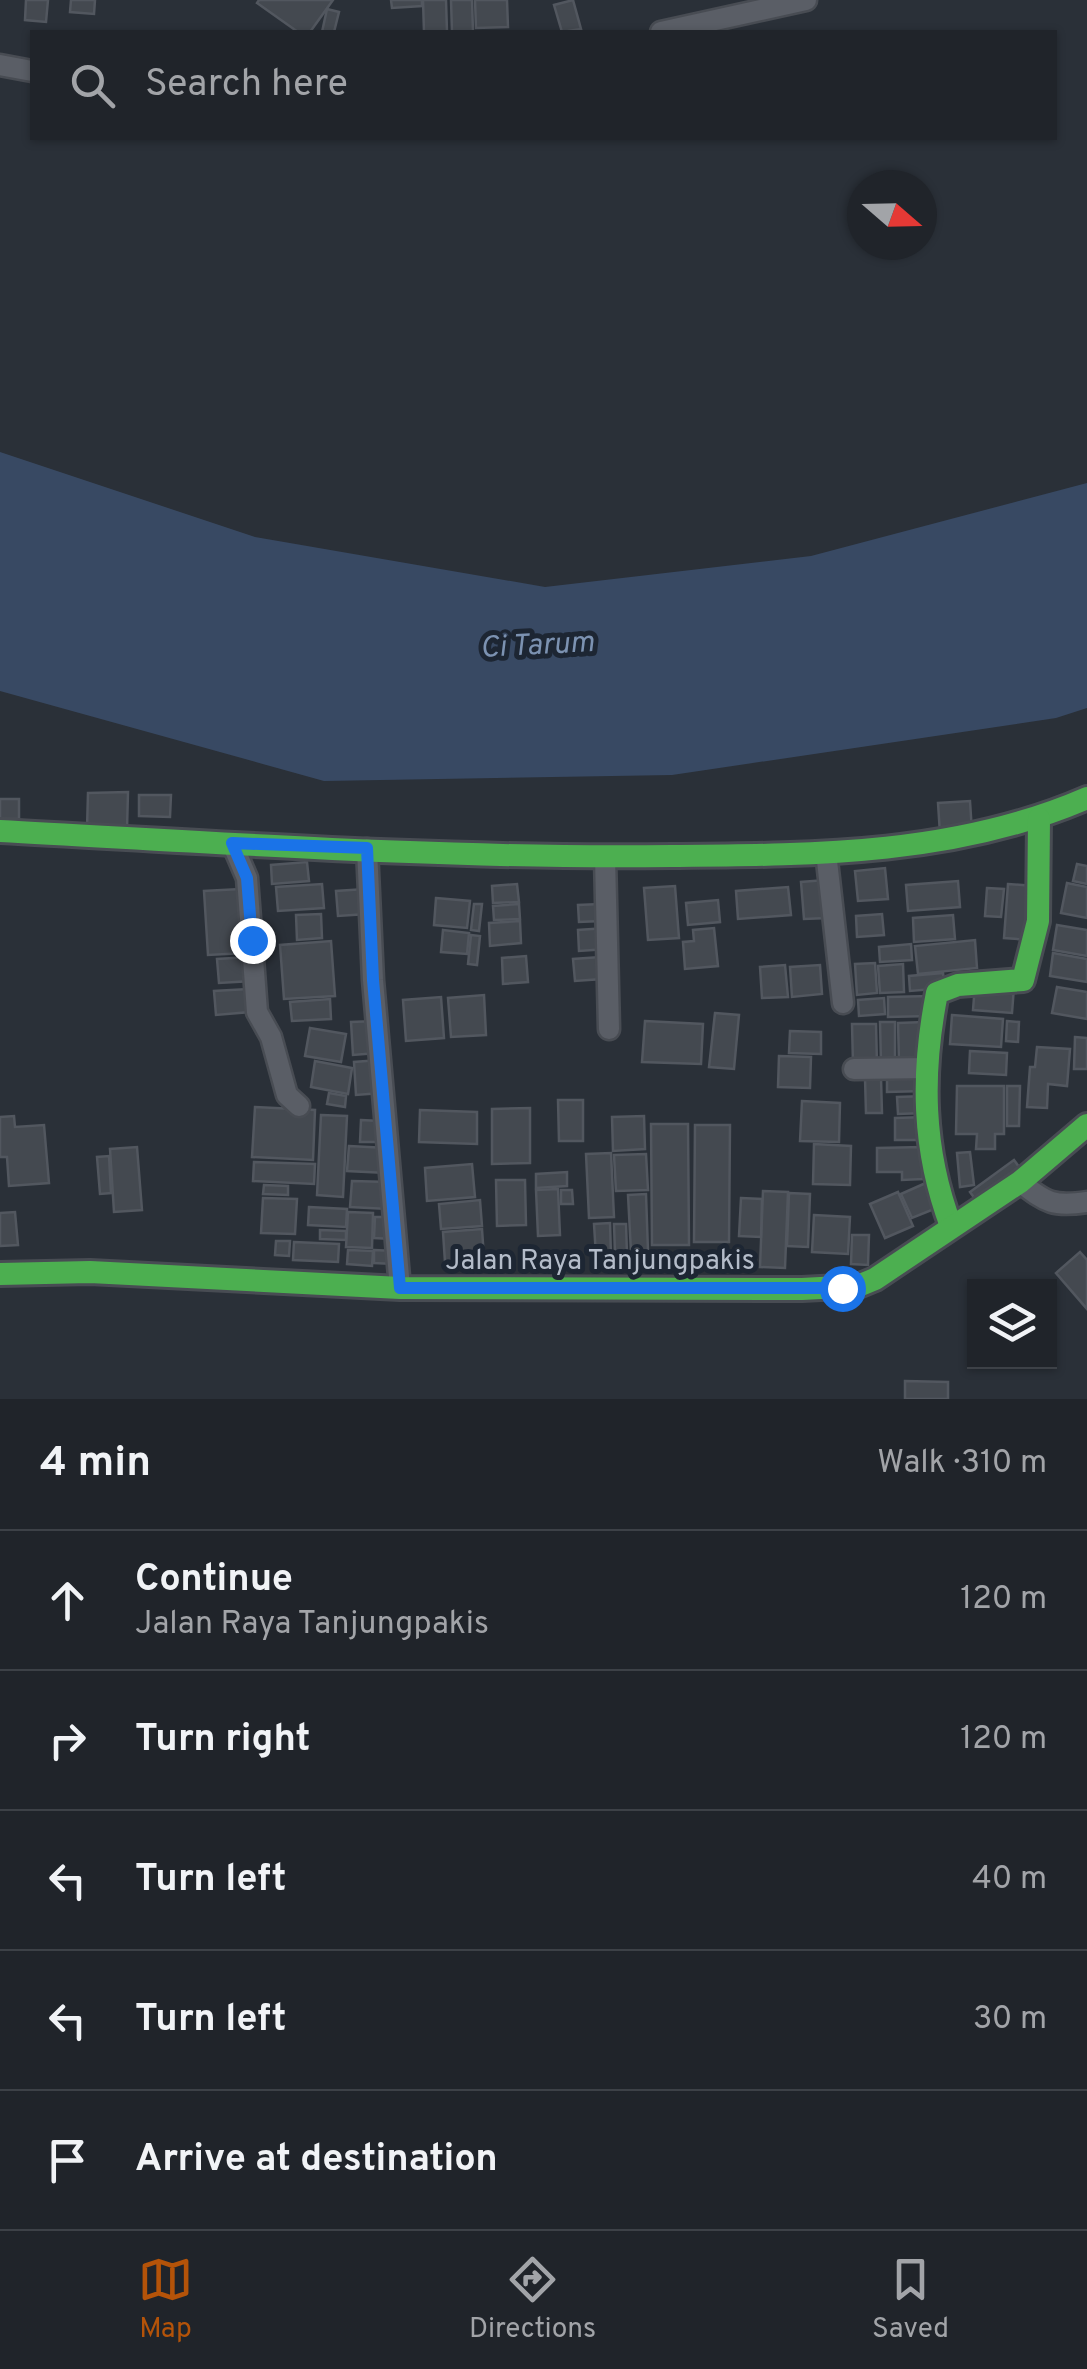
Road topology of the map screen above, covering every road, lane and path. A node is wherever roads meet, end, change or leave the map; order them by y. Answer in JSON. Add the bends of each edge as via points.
{"nodes":[{"id":1,"x":806,"y":0,"type":"edge"},
{"id":2,"x":670,"y":30,"type":"edge"},
{"id":3,"x":0,"y":65,"type":"edge"},
{"id":4,"x":30,"y":71,"type":"edge"},
{"id":5,"x":1087,"y":798,"type":"edge"},
{"id":6,"x":1038,"y":818,"type":"junction"},
{"id":7,"x":0,"y":831,"type":"edge"},
{"id":8,"x":232,"y":843,"type":"junction"},
{"id":9,"x":367,"y":848,"type":"junction"},
{"id":10,"x":826,"y":852,"type":"junction"},
{"id":11,"x":606,"y":857,"type":"junction"},
{"id":12,"x":843,"y":1003,"type":"dead end"},
{"id":13,"x":609,"y":1029,"type":"dead end"},
{"id":14,"x":928,"y":1068,"type":"junction"},
{"id":15,"x":854,"y":1070,"type":"dead end"},
{"id":16,"x":299,"y":1106,"type":"dead end"},
{"id":17,"x":1087,"y":1125,"type":"edge"},
{"id":18,"x":1031,"y":1191,"type":"junction"},
{"id":19,"x":1087,"y":1202,"type":"edge"},
{"id":20,"x":951,"y":1226,"type":"junction"},
{"id":21,"x":0,"y":1274,"type":"edge"},
{"id":22,"x":400,"y":1288,"type":"junction"}],
"edges":[{"from":1,"to":2,"type":"street"},
{"from":3,"to":4,"type":"street"},
{"from":5,"to":6,"type":"street"},
{"from":6,"to":10,"type":"street","via":[[966,838]]},
{"from":6,"to":14,"type":"street","via":[[1041,902],[1031,963],[1014,983],[951,985],[937,993]]},
{"from":7,"to":8,"type":"street"},
{"from":8,"to":9,"type":"street"},
{"from":8,"to":16,"type":"street","via":[[247,878],[256,1012],[272,1037],[288,1095]]},
{"from":9,"to":11,"type":"street"},
{"from":9,"to":22,"type":"street"},
{"from":10,"to":11,"type":"street"},
{"from":10,"to":12,"type":"street"},
{"from":11,"to":13,"type":"street"},
{"from":14,"to":15,"type":"street"},
{"from":14,"to":20,"type":"street","via":[[926,1140]]},
{"from":17,"to":18,"type":"street","name":"Jalan Raya Tanjungpakis"},
{"from":18,"to":19,"type":"street","via":[[1060,1206]]},
{"from":18,"to":20,"type":"street","name":"Jalan Raya Tanjungpakis"},
{"from":20,"to":22,"type":"street","name":"Jalan Raya Tanjungpakis","via":[[858,1286]]},
{"from":21,"to":22,"type":"street","name":"Jalan Raya Tanjungpakis","via":[[90,1272]]}]}
